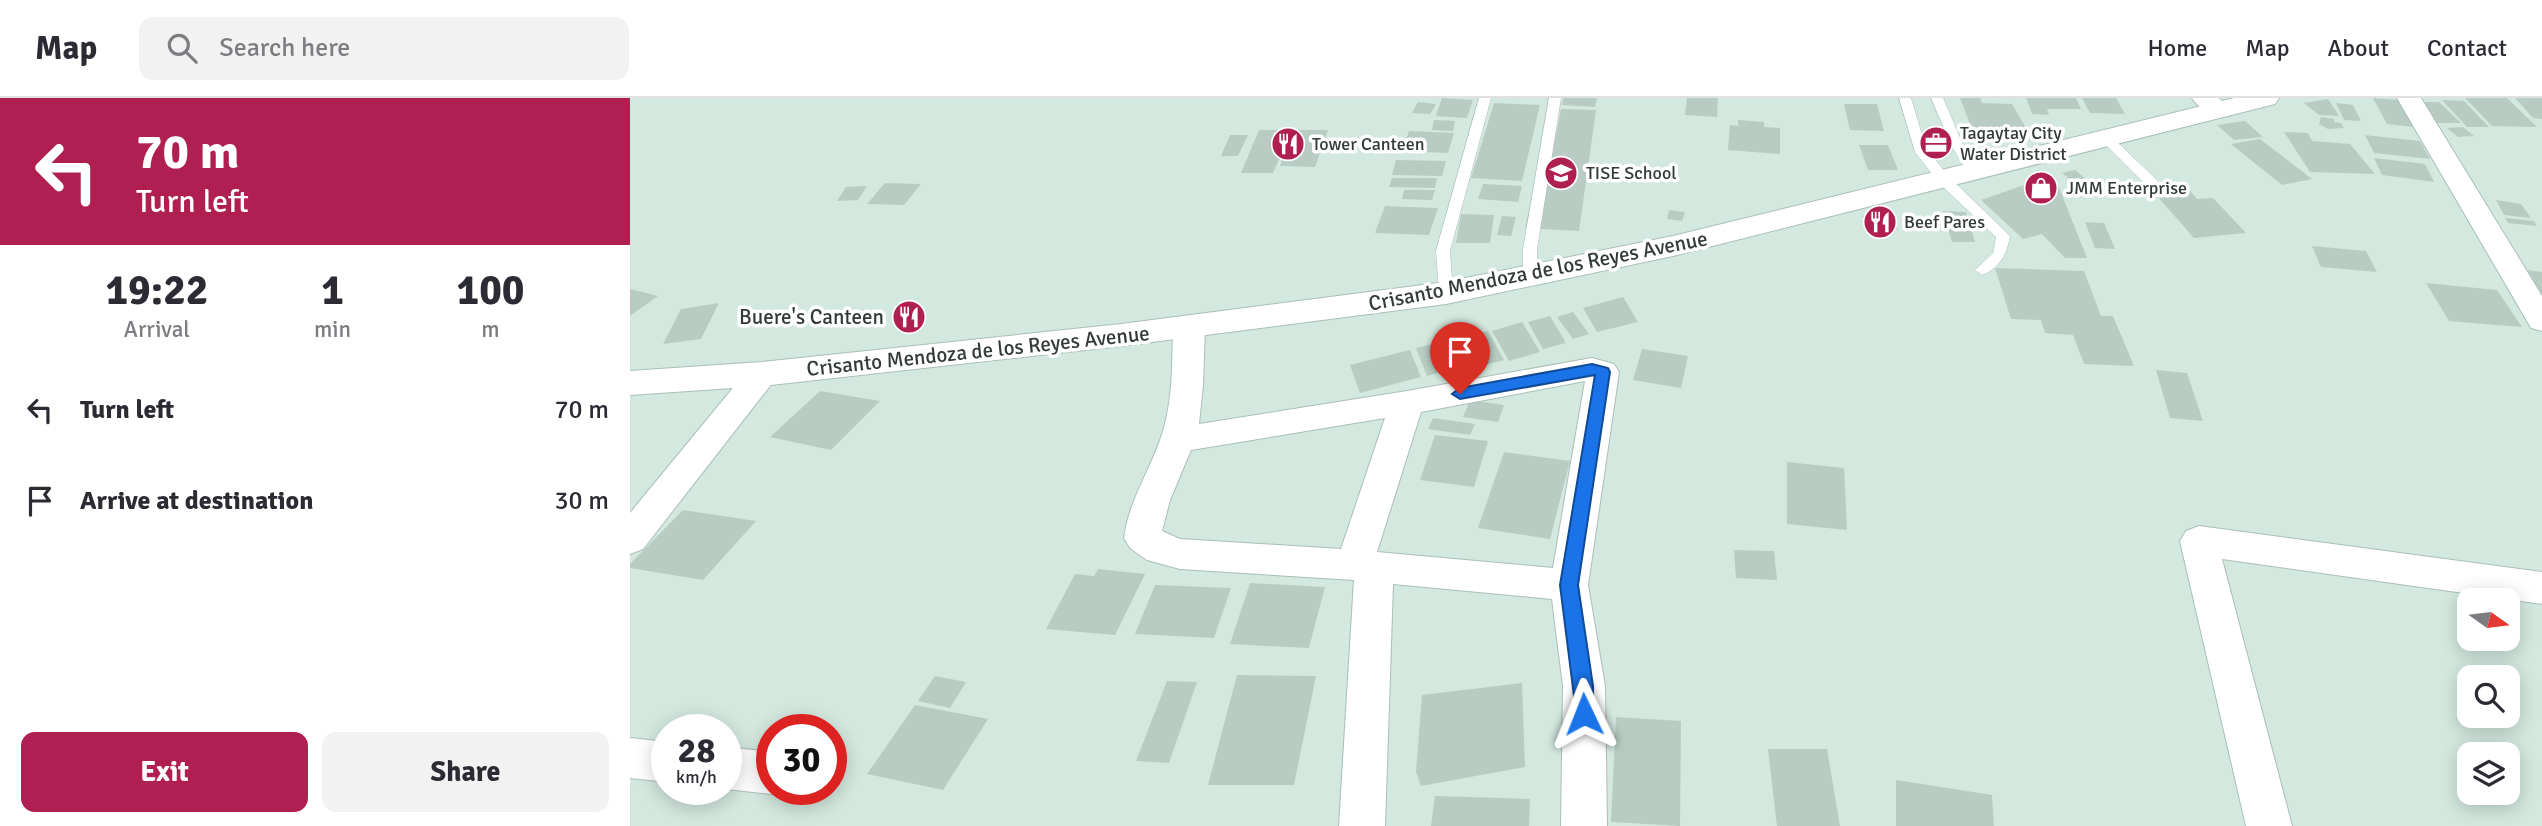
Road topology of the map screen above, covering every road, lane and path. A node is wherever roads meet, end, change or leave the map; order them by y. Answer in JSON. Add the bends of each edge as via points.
{"nodes":[{"id":1,"x":1485,"y":98,"type":"edge"},
{"id":2,"x":1555,"y":98,"type":"edge"},
{"id":3,"x":1905,"y":98,"type":"edge"},
{"id":4,"x":1937,"y":98,"type":"edge"},
{"id":5,"x":2409,"y":98,"type":"edge"},
{"id":6,"x":2256,"y":99,"type":"edge"},
{"id":7,"x":2210,"y":103,"type":"edge"},
{"id":8,"x":2106,"y":138,"type":"junction"},
{"id":9,"x":1975,"y":173,"type":"junction"},
{"id":10,"x":1944,"y":180,"type":"junction"},
{"id":11,"x":2160,"y":191,"type":"dead end"},
{"id":12,"x":1982,"y":270,"type":"dead end"},
{"id":13,"x":1530,"y":274,"type":"junction"},
{"id":14,"x":1446,"y":293,"type":"junction"},
{"id":15,"x":2542,"y":321,"type":"edge"},
{"id":16,"x":1189,"y":328,"type":"junction"},
{"id":17,"x":762,"y":374,"type":"junction"},
{"id":18,"x":630,"y":383,"type":"edge"},
{"id":19,"x":1406,"y":404,"type":"junction"},
{"id":20,"x":1178,"y":440,"type":"junction"},
{"id":21,"x":630,"y":539,"type":"edge"},
{"id":22,"x":1364,"y":566,"type":"junction"},
{"id":23,"x":1569,"y":585,"type":"junction"},
{"id":24,"x":2542,"y":588,"type":"edge"},
{"id":25,"x":630,"y":758,"type":"edge"},
{"id":26,"x":651,"y":760,"type":"edge"},
{"id":27,"x":1362,"y":826,"type":"edge"},
{"id":28,"x":1584,"y":826,"type":"edge"},
{"id":29,"x":2269,"y":826,"type":"edge"}],
"edges":[{"from":1,"to":14,"type":"lane","via":[[1443,251]]},
{"from":2,"to":13,"type":"lane","via":[[1530,249]]},
{"from":3,"to":10,"type":"lane","via":[[1920,149]]},
{"from":4,"to":9,"type":"lane"},
{"from":5,"to":15,"type":"street"},
{"from":6,"to":7,"type":"main road","name":"Crisanto Mendoza de los Reyes Avenue"},
{"from":7,"to":8,"type":"main road","name":"Crisanto Mendoza de los Reyes Avenue"},
{"from":8,"to":9,"type":"main road","name":"Crisanto Mendoza de los Reyes Avenue"},
{"from":8,"to":11,"type":"lane"},
{"from":9,"to":10,"type":"main road","name":"Crisanto Mendoza de los Reyes Avenue"},
{"from":10,"to":12,"type":"lane","via":[[2003,236],[2000,254]]},
{"from":10,"to":13,"type":"main road","name":"Crisanto Mendoza de los Reyes Avenue","via":[[1673,246]]},
{"from":13,"to":14,"type":"main road","name":"Crisanto Mendoza de los Reyes Avenue"},
{"from":14,"to":16,"type":"main road","name":"Crisanto Mendoza de los Reyes Avenue"},
{"from":16,"to":17,"type":"main road","name":"Crisanto Mendoza de los Reyes Avenue"},
{"from":16,"to":20,"type":"street"},
{"from":17,"to":18,"type":"main road","name":"Crisanto Mendoza de los Reyes Avenue"},
{"from":17,"to":21,"type":"street"},
{"from":19,"to":20,"type":"street"},
{"from":19,"to":22,"type":"street"},
{"from":19,"to":23,"type":"street","via":[[1592,369],[1603,372]]},
{"from":20,"to":22,"type":"street","via":[[1144,515],[1143,538],[1160,550]]},
{"from":22,"to":23,"type":"street"},
{"from":22,"to":27,"type":"street"},
{"from":23,"to":28,"type":"street","via":[[1584,686]]},
{"from":24,"to":29,"type":"street","via":[[2199,541]]},
{"from":25,"to":26,"type":"street"}]}
